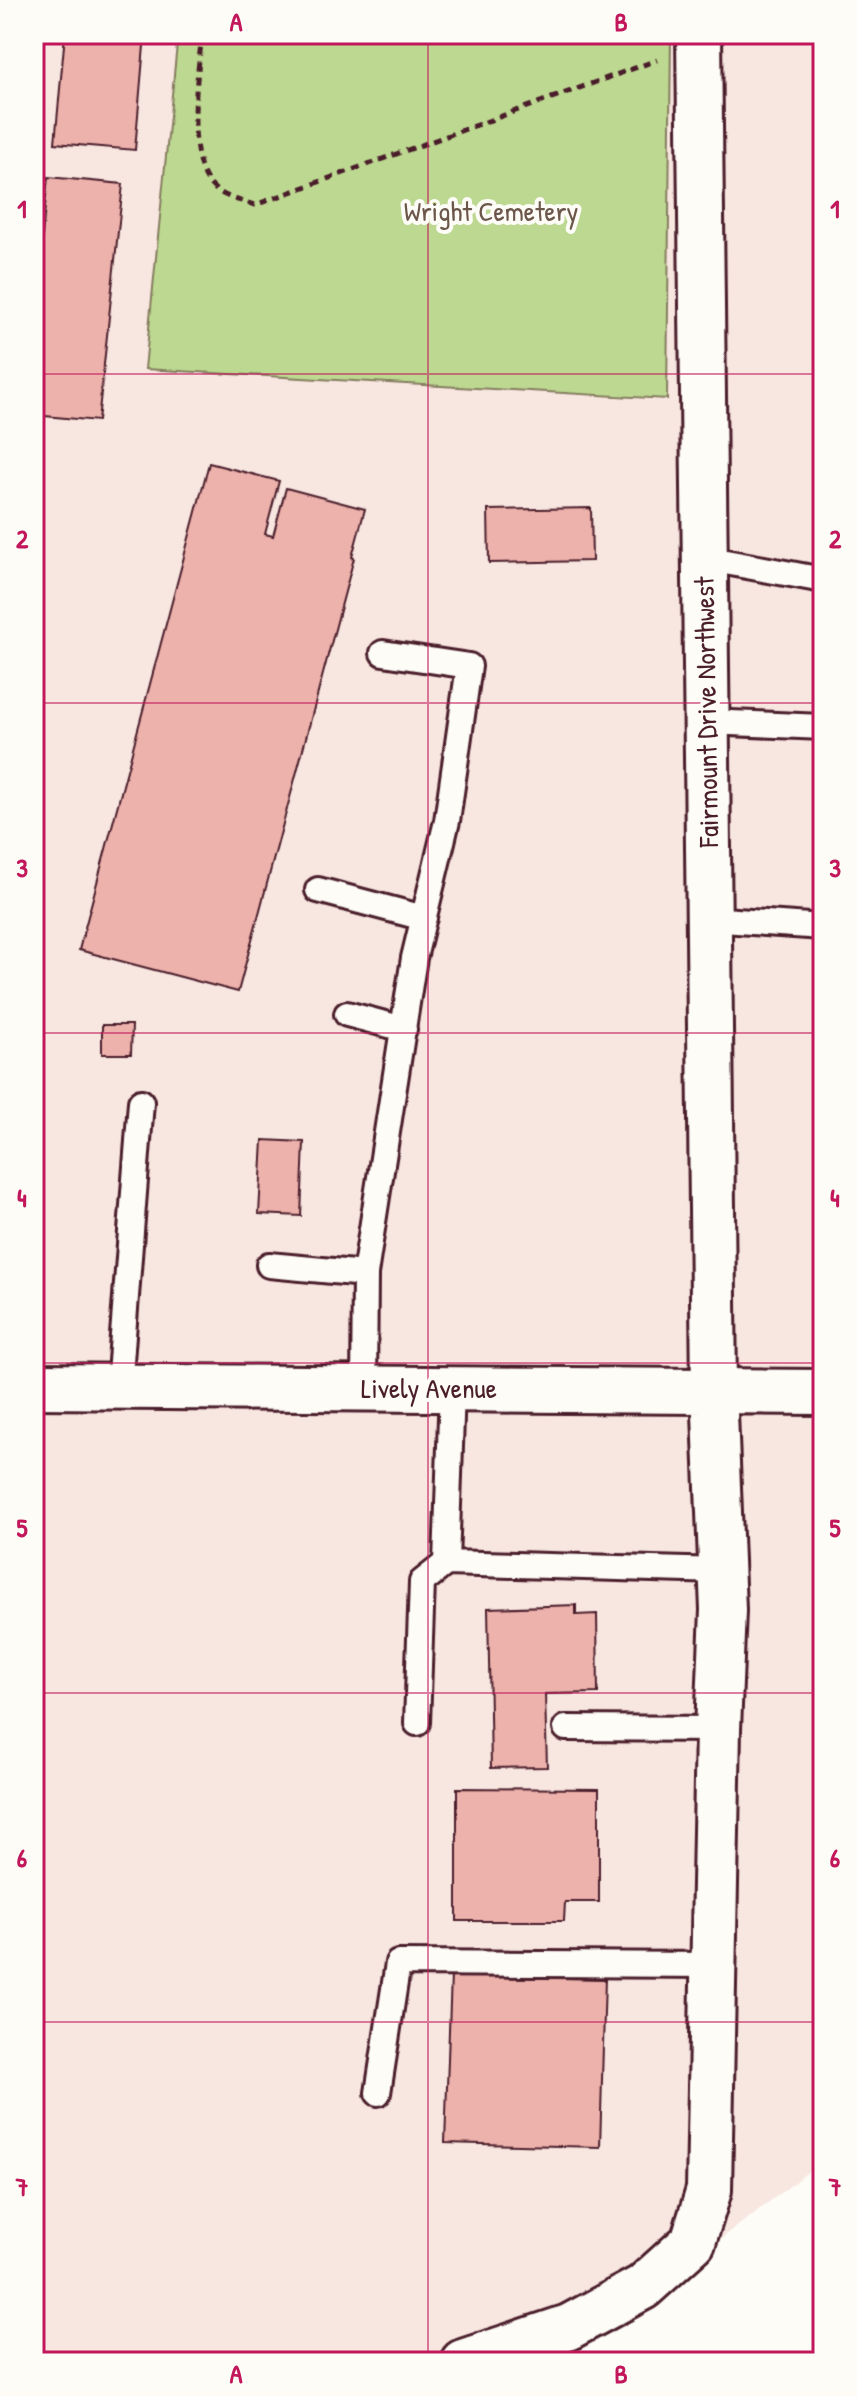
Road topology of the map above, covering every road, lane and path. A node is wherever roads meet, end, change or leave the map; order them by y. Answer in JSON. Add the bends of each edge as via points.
{"nodes":[{"id":1,"x":202,"y":34,"type":"edge"},
{"id":2,"x":699,"y":40,"type":"edge"},
{"id":3,"x":704,"y":558,"type":"junction"},
{"id":4,"x":823,"y":580,"type":"edge"},
{"id":5,"x":383,"y":653,"type":"dead end"},
{"id":6,"x":706,"y":722,"type":"junction"},
{"id":7,"x":823,"y":727,"type":"edge"},
{"id":8,"x":318,"y":890,"type":"dead end"},
{"id":9,"x":424,"y":918,"type":"junction"},
{"id":10,"x":708,"y":919,"type":"junction"},
{"id":11,"x":823,"y":927,"type":"edge"},
{"id":12,"x":347,"y":1014,"type":"dead end"},
{"id":13,"x":404,"y":1029,"type":"junction"},
{"id":14,"x":141,"y":1102,"type":"dead end"},
{"id":15,"x":269,"y":1265,"type":"dead end"},
{"id":16,"x":365,"y":1274,"type":"junction"},
{"id":17,"x":34,"y":1386,"type":"edge"},
{"id":18,"x":119,"y":1387,"type":"junction"},
{"id":19,"x":364,"y":1388,"type":"junction"},
{"id":20,"x":452,"y":1388,"type":"junction"},
{"id":21,"x":714,"y":1389,"type":"junction"},
{"id":22,"x":823,"y":1392,"type":"edge"},
{"id":23,"x":446,"y":1563,"type":"junction"},
{"id":24,"x":721,"y":1571,"type":"junction"},
{"id":25,"x":417,"y":1723,"type":"dead end"},
{"id":26,"x":566,"y":1728,"type":"dead end"},
{"id":27,"x":718,"y":1729,"type":"junction"},
{"id":28,"x":715,"y":1965,"type":"junction"},
{"id":29,"x":378,"y":2093,"type":"dead end"},
{"id":30,"x":463,"y":2362,"type":"edge"}],
"edges":[{"from":1,"to":2,"type":"path","via":[[196,149],[207,182],[226,197],[255,205]]},
{"from":2,"to":3,"type":"street","name":"Fairmount Drive Northwest"},
{"from":3,"to":4,"type":"lane"},
{"from":3,"to":6,"type":"street","name":"Fairmount Drive Northwest"},
{"from":5,"to":9,"type":"lane","via":[[469,666],[447,821]]},
{"from":6,"to":7,"type":"lane"},
{"from":6,"to":10,"type":"street","name":"Fairmount Drive Northwest"},
{"from":8,"to":9,"type":"lane"},
{"from":9,"to":13,"type":"lane"},
{"from":10,"to":11,"type":"lane"},
{"from":10,"to":21,"type":"street","name":"Fairmount Drive Northwest"},
{"from":12,"to":13,"type":"lane"},
{"from":13,"to":16,"type":"lane"},
{"from":14,"to":18,"type":"lane"},
{"from":15,"to":16,"type":"lane"},
{"from":16,"to":19,"type":"lane"},
{"from":17,"to":18,"type":"street","name":"Lively Avenue"},
{"from":18,"to":19,"type":"street","name":"Lively Avenue"},
{"from":19,"to":20,"type":"street","name":"Lively Avenue"},
{"from":20,"to":21,"type":"street","name":"Lively Avenue"},
{"from":20,"to":23,"type":"lane"},
{"from":21,"to":22,"type":"street","name":"Lively Avenue"},
{"from":21,"to":24,"type":"street","name":"Fairmount Drive Northwest"},
{"from":23,"to":24,"type":"lane"},
{"from":23,"to":25,"type":"lane","via":[[422,1582]]},
{"from":24,"to":27,"type":"street","name":"Fairmount Drive Northwest"},
{"from":26,"to":27,"type":"lane"},
{"from":27,"to":28,"type":"street","name":"Fairmount Drive Northwest"},
{"from":28,"to":29,"type":"lane","via":[[398,1963]]},
{"from":28,"to":30,"type":"street","name":"Fairmount Drive Northwest","via":[[709,2190],[693,2242],[643,2287],[569,2327]]}]}
